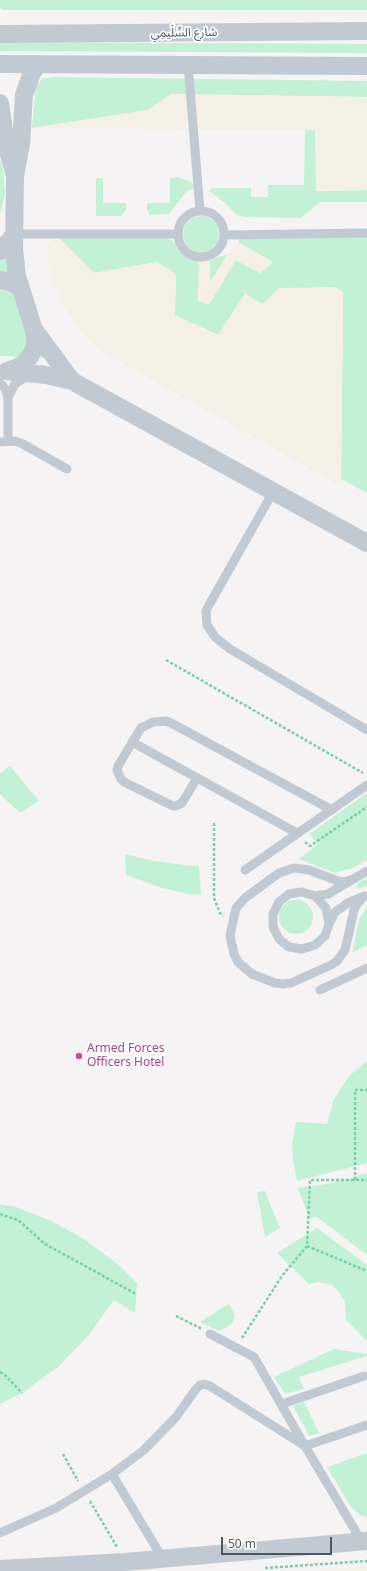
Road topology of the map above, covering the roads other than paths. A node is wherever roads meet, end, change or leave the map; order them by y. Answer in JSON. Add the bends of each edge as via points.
{"nodes":[{"id":1,"x":367,"y":31,"type":"edge"},
{"id":2,"x":0,"y":34,"type":"edge"},
{"id":3,"x":0,"y":64,"type":"edge"},
{"id":4,"x":38,"y":64,"type":"junction"},
{"id":5,"x":188,"y":64,"type":"junction"},
{"id":6,"x":367,"y":66,"type":"edge"},
{"id":7,"x":0,"y":103,"type":"edge"},
{"id":8,"x":9,"y":134,"type":"edge"},
{"id":9,"x":200,"y":211,"type":"junction"},
{"id":10,"x":367,"y":233,"type":"edge"},
{"id":11,"x":15,"y":234,"type":"junction"},
{"id":12,"x":178,"y":234,"type":"junction"},
{"id":13,"x":225,"y":236,"type":"junction"},
{"id":14,"x":0,"y":251,"type":"edge"},
{"id":15,"x":0,"y":280,"type":"edge"},
{"id":16,"x":19,"y":287,"type":"junction"},
{"id":17,"x":33,"y":327,"type":"junction"},
{"id":18,"x":33,"y":374,"type":"junction"},
{"id":19,"x":2,"y":375,"type":"edge"},
{"id":20,"x":72,"y":381,"type":"junction"},
{"id":21,"x":8,"y":396,"type":"junction"},
{"id":22,"x":4,"y":442,"type":"edge"},
{"id":23,"x":67,"y":469,"type":"dead end"},
{"id":24,"x":274,"y":492,"type":"junction"},
{"id":25,"x":367,"y":543,"type":"edge"},
{"id":26,"x":367,"y":730,"type":"edge"},
{"id":27,"x":132,"y":742,"type":"junction"},
{"id":28,"x":197,"y":778,"type":"junction"},
{"id":29,"x":367,"y":785,"type":"edge"},
{"id":30,"x":332,"y":810,"type":"junction"},
{"id":31,"x":297,"y":833,"type":"junction"},
{"id":32,"x":245,"y":870,"type":"dead end"},
{"id":33,"x":367,"y":871,"type":"edge"},
{"id":34,"x":354,"y":879,"type":"junction"},
{"id":35,"x":366,"y":895,"type":"edge"},
{"id":36,"x":315,"y":896,"type":"junction"},
{"id":37,"x":329,"y":924,"type":"junction"},
{"id":38,"x":367,"y":968,"type":"edge"},
{"id":39,"x":320,"y":990,"type":"dead end"},
{"id":40,"x":210,"y":1334,"type":"road end"},
{"id":41,"x":364,"y":1376,"type":"dead end"},
{"id":42,"x":282,"y":1404,"type":"junction"},
{"id":43,"x":367,"y":1424,"type":"edge"},
{"id":44,"x":305,"y":1446,"type":"junction"},
{"id":45,"x":112,"y":1474,"type":"junction"},
{"id":46,"x":0,"y":1533,"type":"edge"},
{"id":47,"x":364,"y":1542,"type":"edge"},
{"id":48,"x":163,"y":1559,"type":"junction"},
{"id":49,"x":0,"y":1569,"type":"edge"}],
"edges":[{"from":1,"to":2,"type":"street","name":"شارع السِّلَيمِي"},
{"from":3,"to":4,"type":"street"},
{"from":4,"to":5,"type":"street"},
{"from":4,"to":8,"type":"street","via":[[30,78]]},
{"from":5,"to":6,"type":"street"},
{"from":5,"to":9,"type":"lane"},
{"from":7,"to":8,"type":"street"},
{"from":8,"to":11,"type":"street","via":[[20,155],[15,176]]},
{"from":9,"to":12,"type":"lane","via":[[184,218]]},
{"from":9,"to":13,"type":"lane","via":[[218,218]]},
{"from":10,"to":13,"type":"lane"},
{"from":11,"to":12,"type":"lane"},
{"from":11,"to":14,"type":"street"},
{"from":11,"to":16,"type":"street","via":[[15,264]]},
{"from":12,"to":13,"type":"lane","via":[[178,242],[182,248],[193,257],[200,258],[214,254]]},
{"from":15,"to":16,"type":"street"},
{"from":16,"to":17,"type":"street"},
{"from":17,"to":19,"type":"street","via":[[35,346],[31,356],[25,363]]},
{"from":17,"to":20,"type":"street"},
{"from":18,"to":19,"type":"street"},
{"from":18,"to":20,"type":"street"},
{"from":18,"to":21,"type":"lane","via":[[20,380]]},
{"from":19,"to":21,"type":"lane"},
{"from":20,"to":24,"type":"street"},
{"from":21,"to":22,"type":"lane"},
{"from":22,"to":23,"type":"lane","via":[[15,441],[27,445]]},
{"from":24,"to":25,"type":"street"},
{"from":24,"to":26,"type":"lane","via":[[209,605],[206,611],[207,625],[215,637],[230,650]]},
{"from":27,"to":28,"type":"lane"},
{"from":27,"to":28,"type":"lane","via":[[118,766],[119,775],[124,782],[176,806],[182,802]]},
{"from":27,"to":30,"type":"lane","via":[[146,724],[166,721]]},
{"from":28,"to":31,"type":"lane"},
{"from":29,"to":30,"type":"lane"},
{"from":30,"to":31,"type":"lane"},
{"from":31,"to":32,"type":"lane"},
{"from":33,"to":34,"type":"lane"},
{"from":34,"to":35,"type":"lane","via":[[344,882],[301,869],[286,870],[240,902],[236,908],[230,936],[238,962],[252,974],[275,983],[291,983],[331,965],[341,956],[348,944],[354,910]]},
{"from":34,"to":36,"type":"lane","via":[[328,894]]},
{"from":35,"to":37,"type":"lane","via":[[335,912]]},
{"from":36,"to":37,"type":"lane","via":[[326,908]]},
{"from":36,"to":37,"type":"lane","via":[[302,892],[289,894],[279,902],[273,914],[273,927],[279,939],[289,947],[302,949],[315,946],[325,936]]},
{"from":38,"to":39,"type":"lane"},
{"from":40,"to":42,"type":"lane","via":[[254,1357]]},
{"from":41,"to":42,"type":"lane"},
{"from":42,"to":44,"type":"lane"},
{"from":43,"to":44,"type":"lane"},
{"from":44,"to":45,"type":"lane","via":[[204,1384],[198,1386],[176,1417],[144,1450]]},
{"from":44,"to":47,"type":"lane"},
{"from":45,"to":46,"type":"lane","via":[[56,1508]]},
{"from":45,"to":48,"type":"lane"},
{"from":47,"to":48,"type":"street"},
{"from":48,"to":49,"type":"street"}]}
